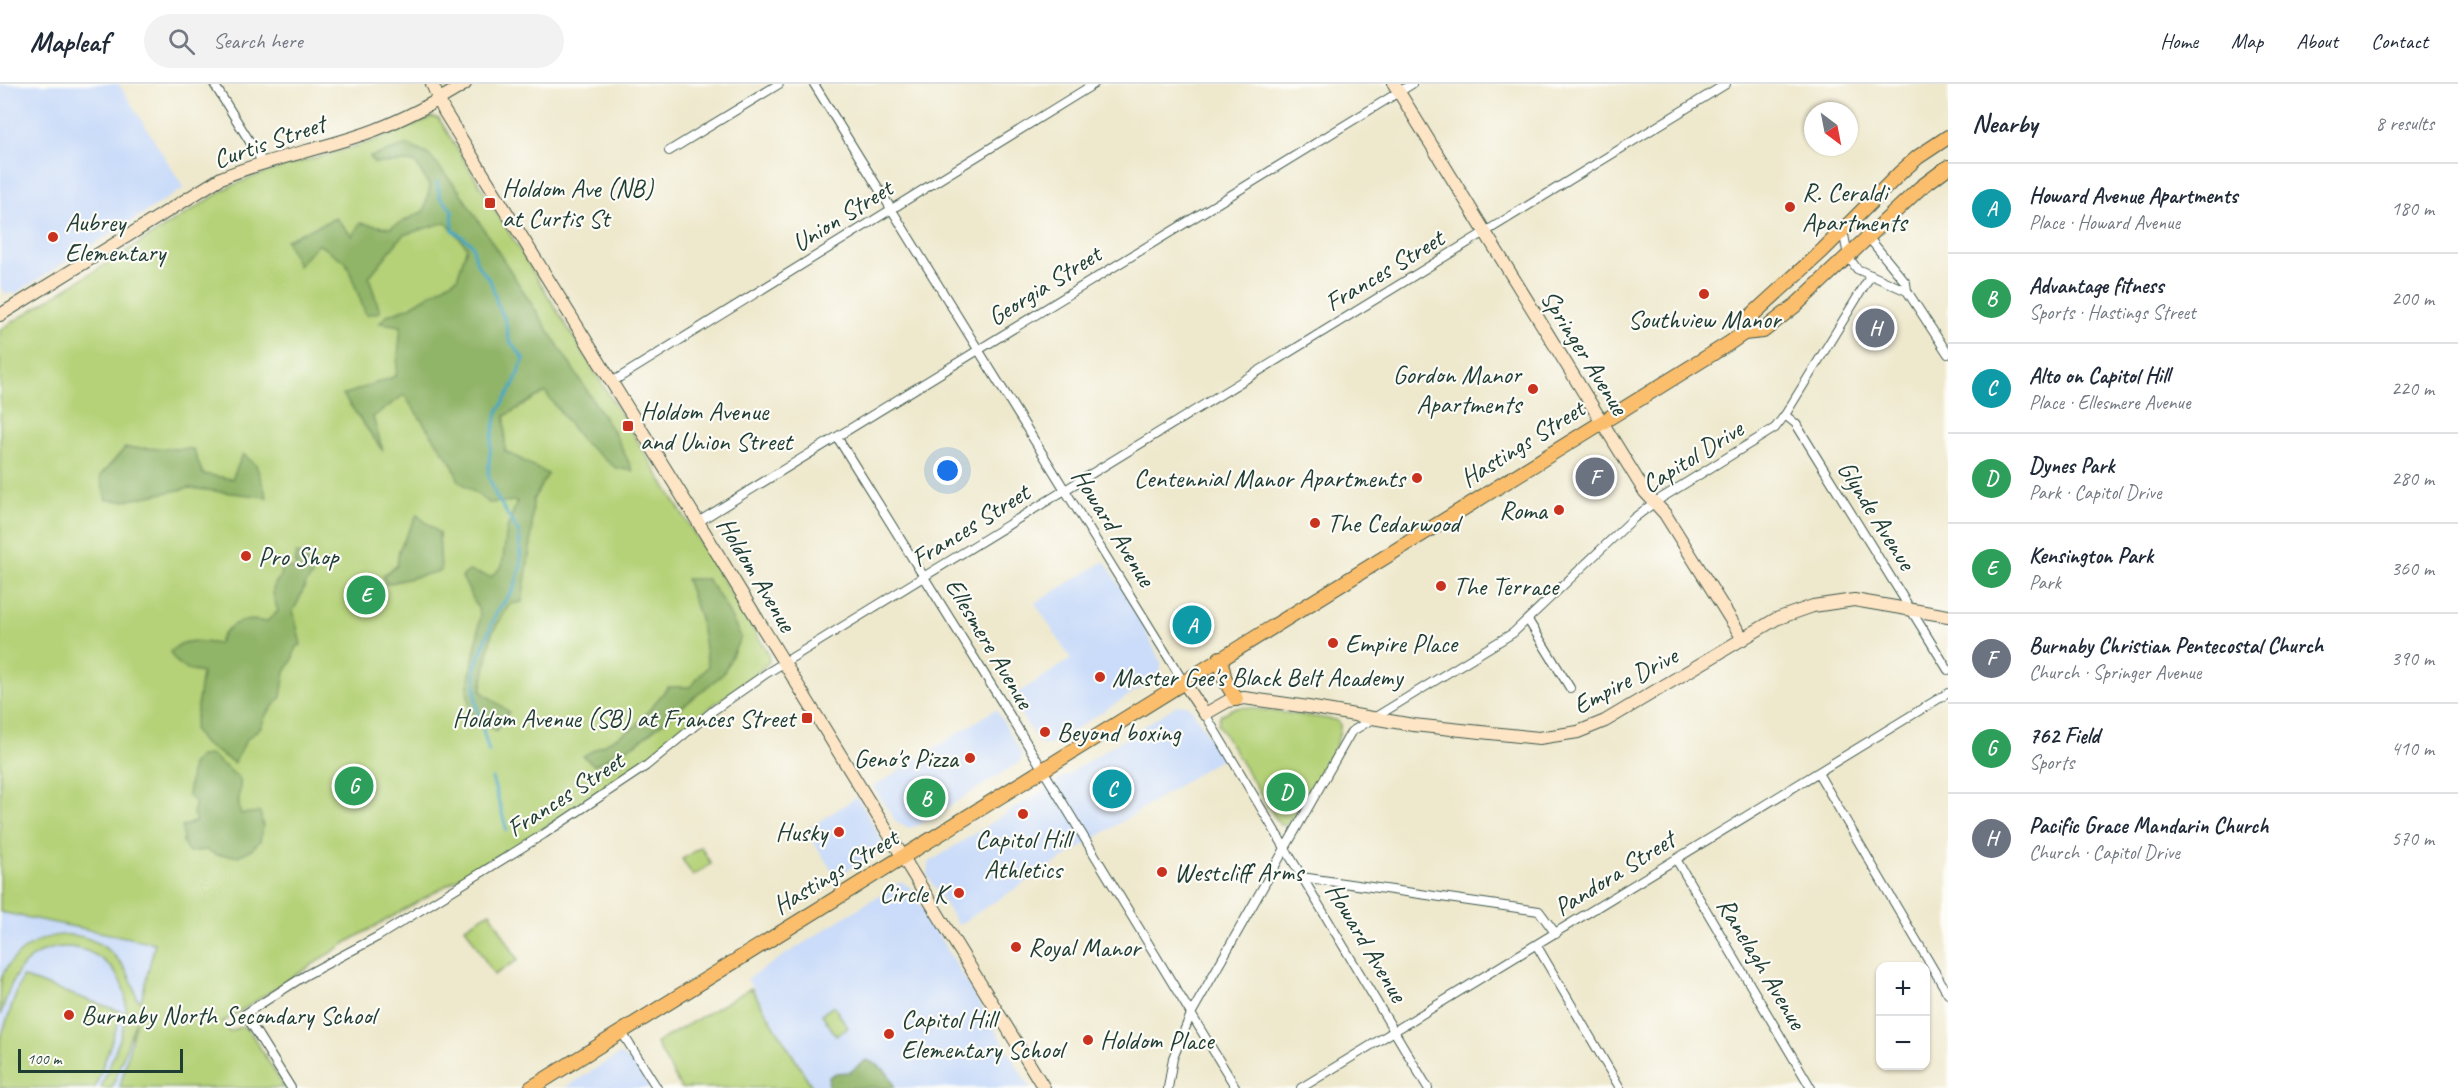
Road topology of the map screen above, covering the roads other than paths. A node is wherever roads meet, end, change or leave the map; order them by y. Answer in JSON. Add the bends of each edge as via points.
{"nodes":[{"id":1,"x":214,"y":84,"type":"edge"},
{"id":2,"x":432,"y":84,"type":"edge"},
{"id":3,"x":465,"y":84,"type":"edge"},
{"id":4,"x":778,"y":84,"type":"edge"},
{"id":5,"x":814,"y":84,"type":"edge"},
{"id":6,"x":1094,"y":84,"type":"edge"},
{"id":7,"x":1412,"y":84,"type":"edge"},
{"id":8,"x":1726,"y":84,"type":"edge"},
{"id":9,"x":1397,"y":88,"type":"edge"},
{"id":10,"x":438,"y":100,"type":"junction"},
{"id":11,"x":1948,"y":137,"type":"edge"},
{"id":12,"x":669,"y":151,"type":"dead end"},
{"id":13,"x":263,"y":163,"type":"junction"},
{"id":14,"x":1948,"y":167,"type":"edge"},
{"id":15,"x":891,"y":210,"type":"junction"},
{"id":16,"x":1843,"y":230,"type":"junction"},
{"id":17,"x":1485,"y":233,"type":"junction"},
{"id":18,"x":1868,"y":237,"type":"junction"},
{"id":19,"x":1848,"y":256,"type":"junction"},
{"id":20,"x":1871,"y":276,"type":"junction"},
{"id":21,"x":1907,"y":291,"type":"junction"},
{"id":22,"x":2,"y":310,"type":"edge"},
{"id":23,"x":1744,"y":333,"type":"junction"},
{"id":24,"x":977,"y":351,"type":"junction"},
{"id":25,"x":1948,"y":354,"type":"edge"},
{"id":26,"x":612,"y":382,"type":"junction"},
{"id":27,"x":1785,"y":415,"type":"junction"},
{"id":28,"x":1602,"y":422,"type":"junction"},
{"id":29,"x":837,"y":437,"type":"junction"},
{"id":30,"x":1065,"y":491,"type":"junction"},
{"id":31,"x":1655,"y":502,"type":"junction"},
{"id":32,"x":698,"y":522,"type":"junction"},
{"id":33,"x":925,"y":577,"type":"junction"},
{"id":34,"x":1911,"y":609,"type":"junction"},
{"id":35,"x":1948,"y":616,"type":"edge"},
{"id":36,"x":1528,"y":620,"type":"junction"},
{"id":37,"x":1743,"y":639,"type":"junction"},
{"id":38,"x":1220,"y":658,"type":"junction"},
{"id":39,"x":785,"y":663,"type":"junction"},
{"id":40,"x":1948,"y":670,"type":"edge"},
{"id":41,"x":1183,"y":681,"type":"junction"},
{"id":42,"x":1570,"y":688,"type":"dead end"},
{"id":43,"x":1948,"y":693,"type":"edge"},
{"id":44,"x":1236,"y":699,"type":"junction"},
{"id":45,"x":1205,"y":714,"type":"junction"},
{"id":46,"x":1371,"y":719,"type":"junction"},
{"id":47,"x":1042,"y":770,"type":"junction"},
{"id":48,"x":1818,"y":773,"type":"junction"},
{"id":49,"x":1284,"y":849,"type":"junction"},
{"id":50,"x":904,"y":857,"type":"junction"},
{"id":51,"x":1676,"y":859,"type":"junction"},
{"id":52,"x":1301,"y":877,"type":"junction"},
{"id":53,"x":1556,"y":934,"type":"junction"},
{"id":54,"x":1537,"y":946,"type":"junction"},
{"id":55,"x":1948,"y":994,"type":"edge"},
{"id":56,"x":1191,"y":1014,"type":"junction"},
{"id":57,"x":621,"y":1031,"type":"junction"},
{"id":58,"x":1395,"y":1031,"type":"junction"},
{"id":59,"x":291,"y":1088,"type":"edge"},
{"id":60,"x":531,"y":1088,"type":"edge"},
{"id":61,"x":657,"y":1088,"type":"edge"},
{"id":62,"x":1044,"y":1088,"type":"edge"},
{"id":63,"x":1168,"y":1088,"type":"edge"},
{"id":64,"x":1236,"y":1088,"type":"edge"},
{"id":65,"x":1301,"y":1088,"type":"edge"},
{"id":66,"x":1428,"y":1088,"type":"edge"},
{"id":67,"x":1620,"y":1088,"type":"edge"},
{"id":68,"x":1811,"y":1088,"type":"edge"}],
"edges":[{"from":1,"to":13,"type":"street"},
{"from":2,"to":10,"type":"street","name":"Holdom Avenue"},
{"from":3,"to":10,"type":"street","name":"Curtis Street"},
{"from":4,"to":12,"type":"street"},
{"from":5,"to":15,"type":"street","name":"Howard Avenue"},
{"from":6,"to":15,"type":"street","name":"Union Street"},
{"from":7,"to":9,"type":"street","name":"Georgia Street"},
{"from":8,"to":17,"type":"street","name":"Frances Street"},
{"from":9,"to":17,"type":"street","name":"Springer Avenue"},
{"from":9,"to":24,"type":"street","name":"Georgia Street"},
{"from":10,"to":13,"type":"street","name":"Curtis Street","via":[[374,130]]},
{"from":10,"to":26,"type":"street","name":"Holdom Avenue"},
{"from":11,"to":16,"type":"main road","name":"Hastings Street","via":[[1918,157]]},
{"from":13,"to":22,"type":"street","name":"Curtis Street","via":[[208,186]]},
{"from":14,"to":18,"type":"main road","name":"Hastings Street"},
{"from":15,"to":24,"type":"street","name":"Howard Avenue"},
{"from":15,"to":26,"type":"street","name":"Union Street"},
{"from":16,"to":19,"type":"street"},
{"from":16,"to":23,"type":"main road","name":"Hastings Street","via":[[1751,316]]},
{"from":17,"to":28,"type":"street","name":"Springer Avenue"},
{"from":17,"to":30,"type":"street","name":"Frances Street"},
{"from":18,"to":19,"type":"main road","name":"Hastings Street"},
{"from":18,"to":21,"type":"street","via":[[1898,271]]},
{"from":19,"to":20,"type":"street","via":[[1857,269]]},
{"from":19,"to":23,"type":"main road","name":"Hastings Street","via":[[1762,331]]},
{"from":20,"to":21,"type":"street"},
{"from":20,"to":27,"type":"street","name":"Capitol Drive"},
{"from":21,"to":25,"type":"street"},
{"from":23,"to":28,"type":"main road","name":"Hastings Street"},
{"from":24,"to":29,"type":"street","name":"Georgia Street"},
{"from":24,"to":30,"type":"street","name":"Howard Avenue"},
{"from":26,"to":32,"type":"street","name":"Holdom Avenue"},
{"from":27,"to":31,"type":"street","name":"Capitol Drive","via":[[1766,434]]},
{"from":27,"to":34,"type":"street","name":"Glynde Avenue","via":[[1796,424]]},
{"from":28,"to":31,"type":"street","name":"Springer Avenue"},
{"from":28,"to":38,"type":"main road","name":"Hastings Street"},
{"from":29,"to":32,"type":"street","name":"Georgia Street"},
{"from":29,"to":33,"type":"street","name":"Ellesmere Avenue"},
{"from":30,"to":33,"type":"street","name":"Frances Street"},
{"from":30,"to":41,"type":"street","name":"Howard Avenue"},
{"from":31,"to":36,"type":"street","name":"Capitol Drive"},
{"from":31,"to":37,"type":"street","name":"Springer Avenue"},
{"from":32,"to":39,"type":"street","name":"Holdom Avenue"},
{"from":33,"to":39,"type":"street","name":"Frances Street"},
{"from":33,"to":47,"type":"street","name":"Ellesmere Avenue"},
{"from":34,"to":35,"type":"street","name":"Empire Drive"},
{"from":34,"to":37,"type":"street","name":"Empire Drive","via":[[1854,600],[1814,606],[1776,619]]},
{"from":34,"to":40,"type":"street","name":"Glynde Avenue"},
{"from":36,"to":42,"type":"street"},
{"from":36,"to":46,"type":"street","name":"Capitol Drive"},
{"from":37,"to":46,"type":"street","name":"Empire Drive","via":[[1618,715],[1578,732],[1539,738]]},
{"from":38,"to":41,"type":"main road","name":"Hastings Street"},
{"from":38,"to":44,"type":"main road","via":[[1225,680]]},
{"from":39,"to":50,"type":"street","name":"Holdom Avenue"},
{"from":39,"to":59,"type":"street","name":"Frances Street","via":[[714,710],[646,766],[544,834],[245,1014]]},
{"from":41,"to":45,"type":"street","name":"Howard Avenue"},
{"from":41,"to":47,"type":"main road","name":"Hastings Street"},
{"from":43,"to":48,"type":"street","name":"Pandora Street"},
{"from":44,"to":45,"type":"street"},
{"from":44,"to":46,"type":"street","name":"Empire Drive"},
{"from":45,"to":49,"type":"street","name":"Howard Avenue"},
{"from":46,"to":49,"type":"street","name":"Capitol Drive","via":[[1352,732]]},
{"from":47,"to":50,"type":"main road","name":"Hastings Street"},
{"from":47,"to":56,"type":"street","name":"Ellesmere Avenue"},
{"from":48,"to":51,"type":"street","name":"Pandora Street"},
{"from":48,"to":55,"type":"street"},
{"from":49,"to":52,"type":"street","name":"Howard Avenue"},
{"from":49,"to":56,"type":"street","name":"Capitol Drive"},
{"from":50,"to":57,"type":"main road","name":"Hastings Street"},
{"from":50,"to":62,"type":"street","name":"Holdom Avenue"},
{"from":51,"to":53,"type":"street","name":"Pandora Street"},
{"from":51,"to":68,"type":"street","name":"Ranelagh Avenue"},
{"from":52,"to":53,"type":"street","via":[[1539,911]]},
{"from":52,"to":58,"type":"street","name":"Howard Avenue"},
{"from":53,"to":54,"type":"street","name":"Pandora Street"},
{"from":54,"to":58,"type":"street","name":"Pandora Street"},
{"from":54,"to":67,"type":"street"},
{"from":56,"to":63,"type":"street","name":"Capitol Drive","via":[[1173,1058]]},
{"from":56,"to":64,"type":"street","name":"Ellesmere Avenue"},
{"from":57,"to":60,"type":"main road","name":"Hastings Street"},
{"from":57,"to":61,"type":"street"},
{"from":58,"to":65,"type":"street","name":"Pandora Street"},
{"from":58,"to":66,"type":"street","name":"Howard Avenue"}]}
